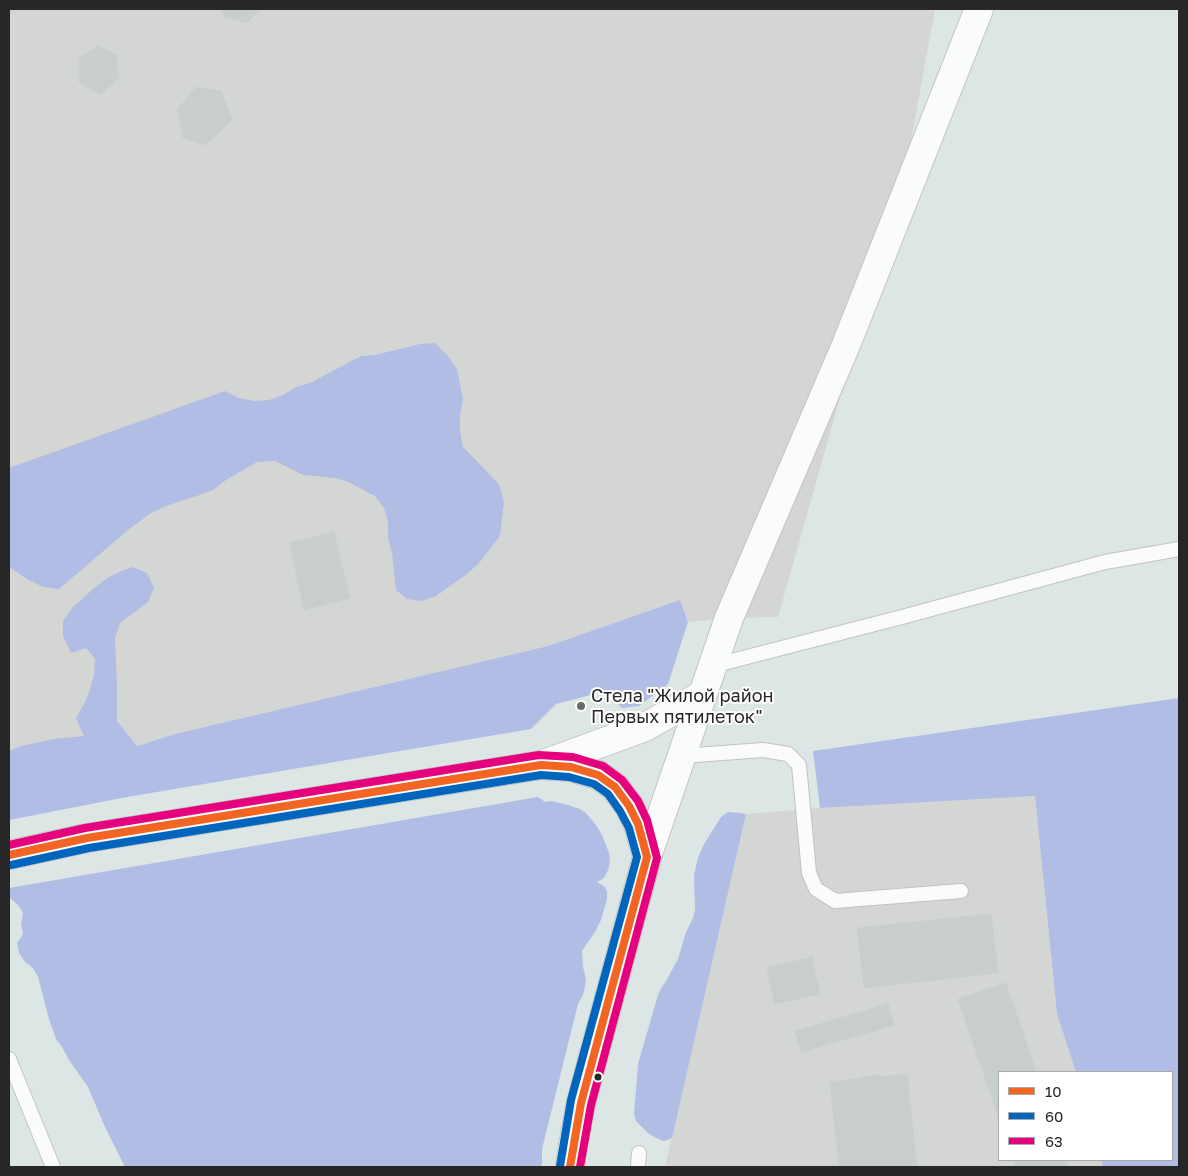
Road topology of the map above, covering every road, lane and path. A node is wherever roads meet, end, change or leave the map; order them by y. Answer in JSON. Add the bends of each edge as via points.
{"nodes":[{"id":1,"x":979,"y":9,"type":"edge"},
{"id":2,"x":1179,"y":549,"type":"edge"},
{"id":3,"x":712,"y":666,"type":"junction"},
{"id":4,"x":702,"y":695,"type":"junction"},
{"id":5,"x":682,"y":756,"type":"junction"},
{"id":6,"x":541,"y":764,"type":"junction"},
{"id":7,"x":9,"y":855,"type":"edge"},
{"id":8,"x":647,"y":856,"type":"junction"},
{"id":9,"x":961,"y":891,"type":"dead end"},
{"id":10,"x":9,"y":1059,"type":"edge"},
{"id":11,"x":639,"y":1153,"type":"dead end"},
{"id":12,"x":53,"y":1167,"type":"edge"},
{"id":13,"x":570,"y":1167,"type":"edge"},
{"id":14,"x":638,"y":1167,"type":"edge"}],
"edges":[{"from":1,"to":3,"type":"street","via":[[846,345],[729,618]]},
{"from":2,"to":3,"type":"lane","via":[[1105,562]]},
{"from":3,"to":4,"type":"street"},
{"from":4,"to":5,"type":"street"},
{"from":4,"to":6,"type":"street","via":[[645,727]]},
{"from":5,"to":8,"type":"street"},
{"from":5,"to":9,"type":"lane","via":[[763,750],[788,754],[798,765],[809,873],[816,889],[835,901]]},
{"from":6,"to":7,"type":"street","via":[[87,838]]},
{"from":6,"to":8,"type":"street","via":[[598,775],[615,787],[638,824]]},
{"from":8,"to":13,"type":"street","via":[[581,1103]]},
{"from":10,"to":12,"type":"lane"},
{"from":11,"to":14,"type":"lane"}]}
